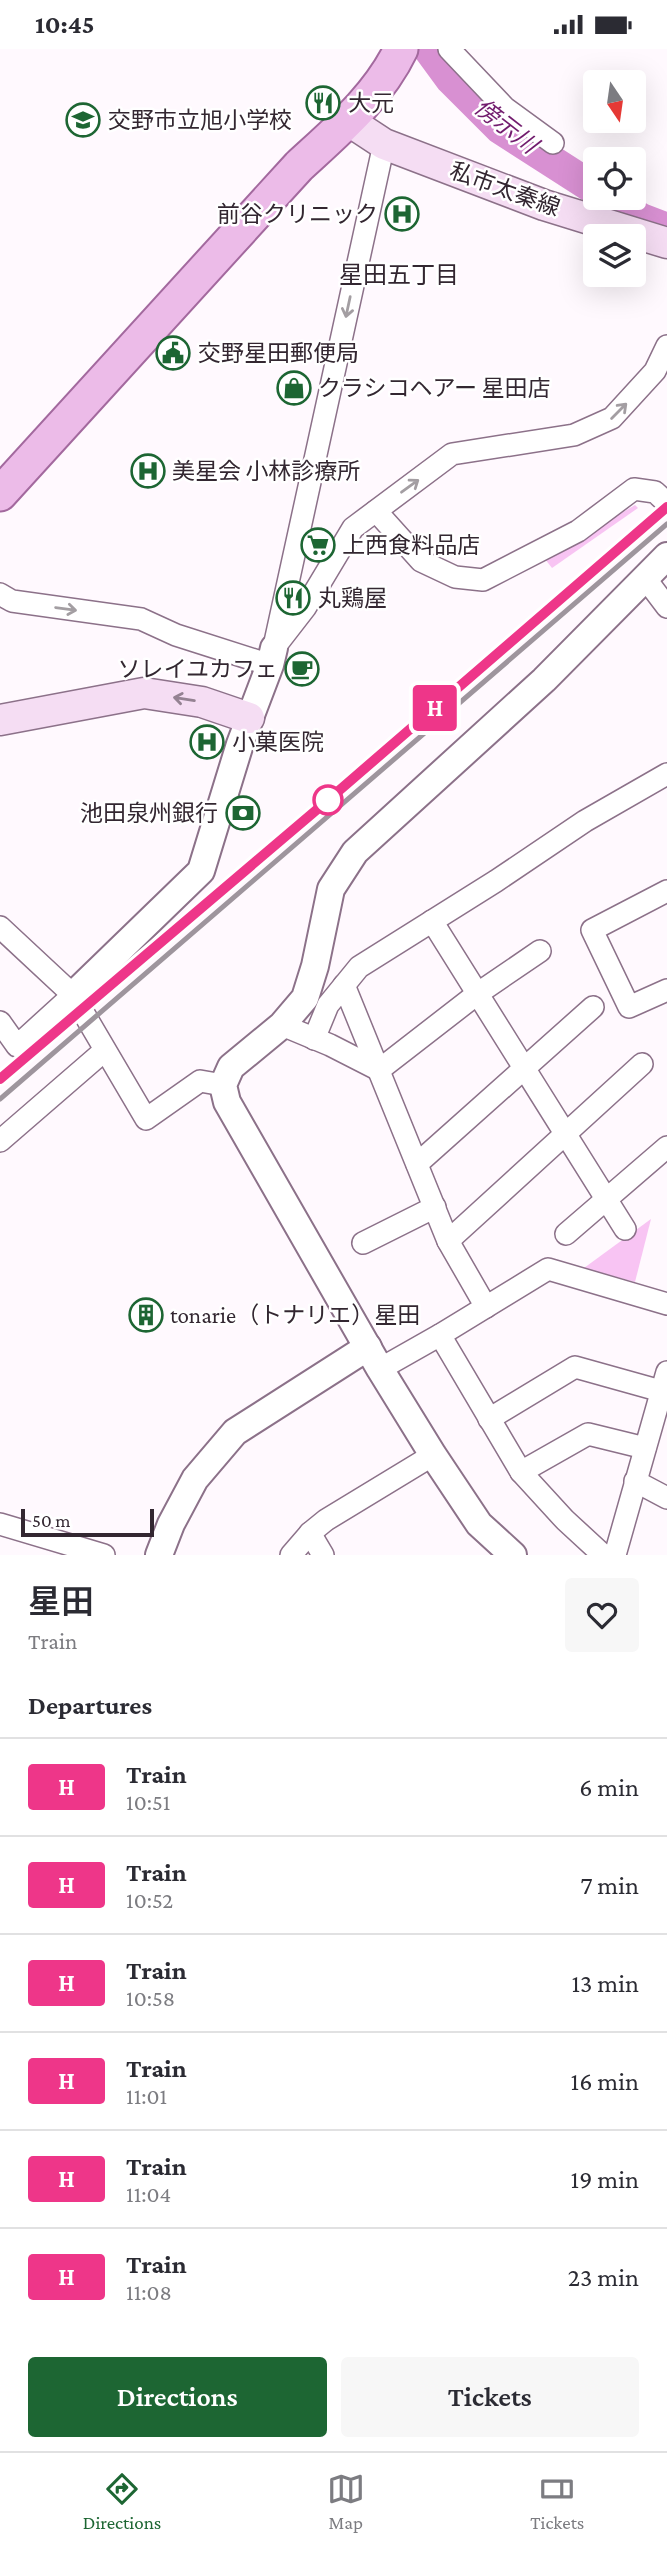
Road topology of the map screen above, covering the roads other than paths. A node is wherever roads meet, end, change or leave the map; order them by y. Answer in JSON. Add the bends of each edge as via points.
{"nodes":[{"id":1,"x":401,"y":49,"type":"edge"},
{"id":2,"x":449,"y":49,"type":"edge"},
{"id":3,"x":349,"y":121,"type":"junction"},
{"id":4,"x":553,"y":143,"type":"dead end"},
{"id":5,"x":384,"y":144,"type":"junction"},
{"id":6,"x":667,"y":243,"type":"edge"},
{"id":7,"x":667,"y":346,"type":"edge"},
{"id":8,"x":0,"y":494,"type":"edge"},
{"id":9,"x":667,"y":503,"type":"edge"},
{"id":10,"x":376,"y":511,"type":"junction"},
{"id":11,"x":667,"y":556,"type":"edge"},
{"id":12,"x":645,"y":578,"type":"junction"},
{"id":13,"x":0,"y":594,"type":"edge"},
{"id":14,"x":667,"y":607,"type":"edge"},
{"id":15,"x":272,"y":656,"type":"junction"},
{"id":16,"x":249,"y":718,"type":"junction"},
{"id":17,"x":0,"y":720,"type":"edge"},
{"id":18,"x":667,"y":774,"type":"edge"},
{"id":19,"x":667,"y":891,"type":"edge"},
{"id":20,"x":432,"y":921,"type":"junction"},
{"id":21,"x":0,"y":927,"type":"edge"},
{"id":22,"x":540,"y":951,"type":"dead end"},
{"id":23,"x":344,"y":985,"type":"junction"},
{"id":24,"x":667,"y":990,"type":"edge"},
{"id":25,"x":477,"y":994,"type":"junction"},
{"id":26,"x":73,"y":995,"type":"junction"},
{"id":27,"x":593,"y":1007,"type":"dead end"},
{"id":28,"x":0,"y":1022,"type":"edge"},
{"id":29,"x":282,"y":1025,"type":"junction"},
{"id":30,"x":314,"y":1039,"type":"junction"},
{"id":31,"x":104,"y":1051,"type":"junction"},
{"id":32,"x":642,"y":1064,"type":"dead end"},
{"id":33,"x":524,"y":1068,"type":"junction"},
{"id":34,"x":379,"y":1070,"type":"junction"},
{"id":35,"x":223,"y":1085,"type":"junction"},
{"id":36,"x":566,"y":1134,"type":"junction"},
{"id":37,"x":0,"y":1141,"type":"edge"},
{"id":38,"x":667,"y":1147,"type":"edge"},
{"id":39,"x":417,"y":1164,"type":"junction"},
{"id":40,"x":607,"y":1199,"type":"junction"},
{"id":41,"x":435,"y":1207,"type":"junction"},
{"id":42,"x":625,"y":1229,"type":"dead end"},
{"id":43,"x":566,"y":1234,"type":"dead end"},
{"id":44,"x":448,"y":1241,"type":"junction"},
{"id":45,"x":363,"y":1243,"type":"dead end"},
{"id":46,"x":667,"y":1304,"type":"edge"},
{"id":47,"x":486,"y":1307,"type":"junction"},
{"id":48,"x":440,"y":1335,"type":"junction"},
{"id":49,"x":374,"y":1358,"type":"junction"},
{"id":50,"x":664,"y":1381,"type":"edge"},
{"id":51,"x":489,"y":1419,"type":"junction"},
{"id":52,"x":660,"y":1422,"type":"edge"},
{"id":53,"x":645,"y":1448,"type":"junction"},
{"id":54,"x":433,"y":1455,"type":"junction"},
{"id":55,"x":522,"y":1472,"type":"junction"},
{"id":56,"x":635,"y":1481,"type":"junction"},
{"id":57,"x":667,"y":1498,"type":"edge"},
{"id":58,"x":0,"y":1524,"type":"edge"},
{"id":59,"x":310,"y":1533,"type":"junction"},
{"id":60,"x":61,"y":1549,"type":"edge"},
{"id":61,"x":104,"y":1555,"type":"edge"},
{"id":62,"x":159,"y":1555,"type":"edge"},
{"id":63,"x":291,"y":1555,"type":"edge"},
{"id":64,"x":323,"y":1555,"type":"edge"},
{"id":65,"x":513,"y":1555,"type":"edge"},
{"id":66,"x":603,"y":1555,"type":"edge"},
{"id":67,"x":615,"y":1555,"type":"edge"}],
"edges":[{"from":1,"to":3,"type":"main road","via":[[384,79]]},
{"from":2,"to":4,"type":"street","via":[[480,72],[505,108]]},
{"from":3,"to":5,"type":"main road","name":"私市太秦線"},
{"from":3,"to":8,"type":"main road","via":[[299,166]]},
{"from":5,"to":6,"type":"main road","name":"私市太秦線","via":[[544,205]]},
{"from":5,"to":15,"type":"street","one_way":true},
{"from":10,"to":7,"type":"street","one_way":true,"via":[[452,454],[574,435],[612,418],[655,372]]},
{"from":9,"to":10,"type":"street","via":[[655,492],[634,489],[578,531],[483,580],[455,577],[421,561]]},
{"from":10,"to":15,"type":"street","via":[[353,528]]},
{"from":11,"to":12,"type":"street"},
{"from":12,"to":14,"type":"street"},
{"from":12,"to":29,"type":"street","via":[[544,680],[355,852],[331,890],[305,999]]},
{"from":13,"to":15,"type":"street","one_way":true,"via":[[12,601],[141,619],[176,635]]},
{"from":15,"to":16,"type":"street"},
{"from":16,"to":17,"type":"main road","one_way":true,"via":[[202,702],[144,693]]},
{"from":16,"to":26,"type":"street","via":[[201,871]]},
{"from":18,"to":20,"type":"street","via":[[585,821]]},
{"from":19,"to":24,"type":"street","via":[[592,930],[629,1007]]},
{"from":20,"to":23,"type":"street","via":[[359,967]]},
{"from":20,"to":25,"type":"street"},
{"from":21,"to":26,"type":"street"},
{"from":22,"to":25,"type":"street"},
{"from":23,"to":30,"type":"street","via":[[328,1005]]},
{"from":23,"to":34,"type":"street"},
{"from":25,"to":33,"type":"street"},
{"from":25,"to":34,"type":"street"},
{"from":26,"to":28,"type":"street","via":[[17,1046]]},
{"from":26,"to":31,"type":"street"},
{"from":27,"to":33,"type":"street"},
{"from":29,"to":30,"type":"street"},
{"from":29,"to":35,"type":"street","via":[[231,1067]]},
{"from":30,"to":34,"type":"street"},
{"from":31,"to":35,"type":"street","via":[[146,1119],[200,1081]]},
{"from":31,"to":37,"type":"street"},
{"from":32,"to":36,"type":"street"},
{"from":33,"to":36,"type":"street"},
{"from":33,"to":39,"type":"street"},
{"from":34,"to":39,"type":"street"},
{"from":35,"to":49,"type":"street","via":[[227,1102]]},
{"from":36,"to":40,"type":"street"},
{"from":36,"to":44,"type":"street"},
{"from":38,"to":40,"type":"street"},
{"from":39,"to":41,"type":"street"},
{"from":40,"to":42,"type":"street"},
{"from":40,"to":43,"type":"street"},
{"from":41,"to":44,"type":"street"},
{"from":41,"to":45,"type":"street"},
{"from":44,"to":47,"type":"street"},
{"from":46,"to":47,"type":"street","via":[[548,1269]]},
{"from":47,"to":48,"type":"street"},
{"from":48,"to":49,"type":"street"},
{"from":48,"to":51,"type":"street"},
{"from":49,"to":54,"type":"street"},
{"from":49,"to":62,"type":"street","via":[[235,1432],[195,1479]]},
{"from":50,"to":51,"type":"street","via":[[575,1367]]},
{"from":50,"to":52,"type":"street"},
{"from":51,"to":55,"type":"street"},
{"from":52,"to":53,"type":"street"},
{"from":53,"to":55,"type":"street","via":[[588,1434]]},
{"from":53,"to":56,"type":"street"},
{"from":54,"to":59,"type":"street"},
{"from":54,"to":65,"type":"street","via":[[479,1524]]},
{"from":55,"to":66,"type":"street"},
{"from":56,"to":57,"type":"street"},
{"from":56,"to":67,"type":"street"},
{"from":58,"to":60,"type":"street"},
{"from":59,"to":63,"type":"street"},
{"from":59,"to":64,"type":"street"},
{"from":60,"to":61,"type":"street"}]}
